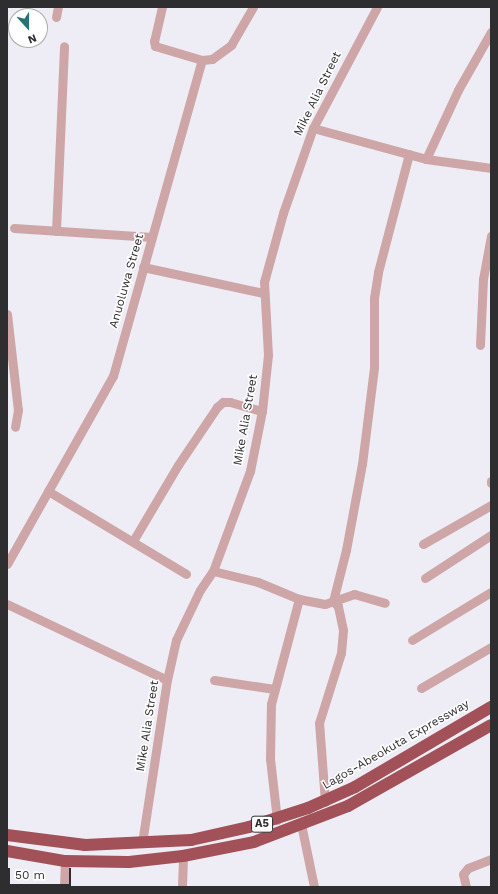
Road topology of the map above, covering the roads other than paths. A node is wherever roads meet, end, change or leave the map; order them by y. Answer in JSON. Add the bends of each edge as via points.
{"nodes":[{"id":1,"x":58,"y":7,"type":"edge"},
{"id":2,"x":162,"y":7,"type":"edge"},
{"id":3,"x":253,"y":7,"type":"edge"},
{"id":4,"x":377,"y":7,"type":"edge"},
{"id":5,"x":56,"y":16,"type":"dead end"},
{"id":6,"x":491,"y":32,"type":"edge"},
{"id":7,"x":64,"y":46,"type":"dead end"},
{"id":8,"x":202,"y":60,"type":"junction"},
{"id":9,"x":313,"y":128,"type":"junction"},
{"id":10,"x":409,"y":154,"type":"junction"},
{"id":11,"x":426,"y":160,"type":"junction"},
{"id":12,"x":491,"y":168,"type":"edge"},
{"id":13,"x":14,"y":228,"type":"dead end"},
{"id":14,"x":56,"y":231,"type":"junction"},
{"id":15,"x":491,"y":236,"type":"edge"},
{"id":16,"x":152,"y":237,"type":"junction"},
{"id":17,"x":143,"y":267,"type":"junction"},
{"id":18,"x":263,"y":293,"type":"junction"},
{"id":19,"x":7,"y":314,"type":"edge"},
{"id":20,"x":480,"y":345,"type":"dead end"},
{"id":21,"x":262,"y":411,"type":"junction"},
{"id":22,"x":15,"y":426,"type":"dead end"},
{"id":23,"x":48,"y":491,"type":"junction"},
{"id":24,"x":491,"y":505,"type":"edge"},
{"id":25,"x":491,"y":535,"type":"edge"},
{"id":26,"x":133,"y":541,"type":"junction"},
{"id":27,"x":423,"y":544,"type":"dead end"},
{"id":28,"x":7,"y":564,"type":"edge"},
{"id":29,"x":212,"y":571,"type":"junction"},
{"id":30,"x":186,"y":574,"type":"dead end"},
{"id":31,"x":426,"y":578,"type":"dead end"},
{"id":32,"x":491,"y":592,"type":"edge"},
{"id":33,"x":299,"y":599,"type":"junction"},
{"id":34,"x":333,"y":601,"type":"junction"},
{"id":35,"x":385,"y":603,"type":"dead end"},
{"id":36,"x":7,"y":604,"type":"edge"},
{"id":37,"x":412,"y":640,"type":"dead end"},
{"id":38,"x":491,"y":647,"type":"edge"},
{"id":39,"x":167,"y":680,"type":"junction"},
{"id":40,"x":214,"y":680,"type":"dead end"},
{"id":41,"x":421,"y":688,"type":"dead end"},
{"id":42,"x":274,"y":690,"type":"junction"},
{"id":43,"x":491,"y":707,"type":"edge"},
{"id":44,"x":491,"y":725,"type":"edge"},
{"id":45,"x":325,"y":802,"type":"junction"},
{"id":46,"x":277,"y":820,"type":"junction"},
{"id":47,"x":301,"y":824,"type":"junction"},
{"id":48,"x":7,"y":835,"type":"edge"},
{"id":49,"x":142,"y":843,"type":"junction"},
{"id":50,"x":7,"y":851,"type":"edge"},
{"id":51,"x":183,"y":856,"type":"junction"},
{"id":52,"x":491,"y":859,"type":"edge"},
{"id":53,"x":65,"y":861,"type":"junction"},
{"id":54,"x":64,"y":887,"type":"edge"},
{"id":55,"x":182,"y":887,"type":"edge"},
{"id":56,"x":314,"y":887,"type":"edge"},
{"id":57,"x":466,"y":887,"type":"edge"}],
"edges":[{"from":1,"to":5,"type":"street"},
{"from":2,"to":8,"type":"street","via":[[155,46]]},
{"from":3,"to":8,"type":"street","via":[[231,45],[217,56]]},
{"from":4,"to":9,"type":"street","name":"Mike Alia Street"},
{"from":6,"to":11,"type":"street","via":[[458,90]]},
{"from":7,"to":14,"type":"street"},
{"from":8,"to":16,"type":"street","name":"Anuoluwa Street"},
{"from":9,"to":10,"type":"street"},
{"from":9,"to":18,"type":"street","name":"Mike Alia Street","via":[[283,213]]},
{"from":10,"to":11,"type":"street"},
{"from":10,"to":34,"type":"street","via":[[378,272],[374,298],[374,367],[362,464],[346,550]]},
{"from":11,"to":12,"type":"street"},
{"from":13,"to":14,"type":"street"},
{"from":14,"to":16,"type":"street"},
{"from":15,"to":20,"type":"street","via":[[483,279]]},
{"from":16,"to":17,"type":"street","name":"Anuoluwa Street"},
{"from":17,"to":18,"type":"street"},
{"from":17,"to":23,"type":"street","name":"Anuoluwa Street","via":[[113,376]]},
{"from":18,"to":21,"type":"street","name":"Mike Alia Street","via":[[268,355]]},
{"from":19,"to":22,"type":"street","via":[[18,410]]},
{"from":21,"to":26,"type":"street","via":[[230,402],[223,402],[217,407],[178,465]]},
{"from":21,"to":29,"type":"street","name":"Mike Alia Street","via":[[250,471]]},
{"from":23,"to":26,"type":"street"},
{"from":23,"to":28,"type":"street","name":"Anuoluwa Street"},
{"from":24,"to":27,"type":"street"},
{"from":25,"to":31,"type":"street"},
{"from":26,"to":30,"type":"street"},
{"from":29,"to":33,"type":"street","via":[[258,582]]},
{"from":29,"to":39,"type":"street","name":"Mike Alia Street","via":[[176,640]]},
{"from":32,"to":37,"type":"street"},
{"from":33,"to":34,"type":"street","via":[[325,604]]},
{"from":33,"to":42,"type":"street"},
{"from":34,"to":35,"type":"street","via":[[354,594]]},
{"from":34,"to":45,"type":"street","via":[[338,606],[343,630],[341,653],[319,724]]},
{"from":36,"to":39,"type":"street"},
{"from":38,"to":41,"type":"street"},
{"from":39,"to":49,"type":"street","name":"Mike Alia Street"},
{"from":40,"to":42,"type":"street"},
{"from":42,"to":46,"type":"street","via":[[271,704],[270,759]]},
{"from":43,"to":45,"type":"highway","name":"Lagos-Abeokuta Expressway","number":"A5","via":[[377,775]]},
{"from":44,"to":47,"type":"highway","number":"A5","via":[[348,806]]},
{"from":45,"to":46,"type":"highway","name":"Lagos-Abeokuta Expressway","number":"A5"},
{"from":46,"to":49,"type":"highway","name":"Lagos-Abeokuta Expressway","number":"A5","via":[[191,840]]},
{"from":47,"to":51,"type":"highway","number":"A5","via":[[254,842]]},
{"from":47,"to":56,"type":"street"},
{"from":48,"to":49,"type":"highway","name":"Lagos-Abeokuta Expressway","number":"A5","via":[[86,845]]},
{"from":50,"to":53,"type":"highway","number":"A5"},
{"from":51,"to":53,"type":"highway","number":"A5","via":[[129,862]]},
{"from":51,"to":55,"type":"street"},
{"from":52,"to":57,"type":"street","via":[[468,868],[463,874]]},
{"from":53,"to":54,"type":"street"}]}
